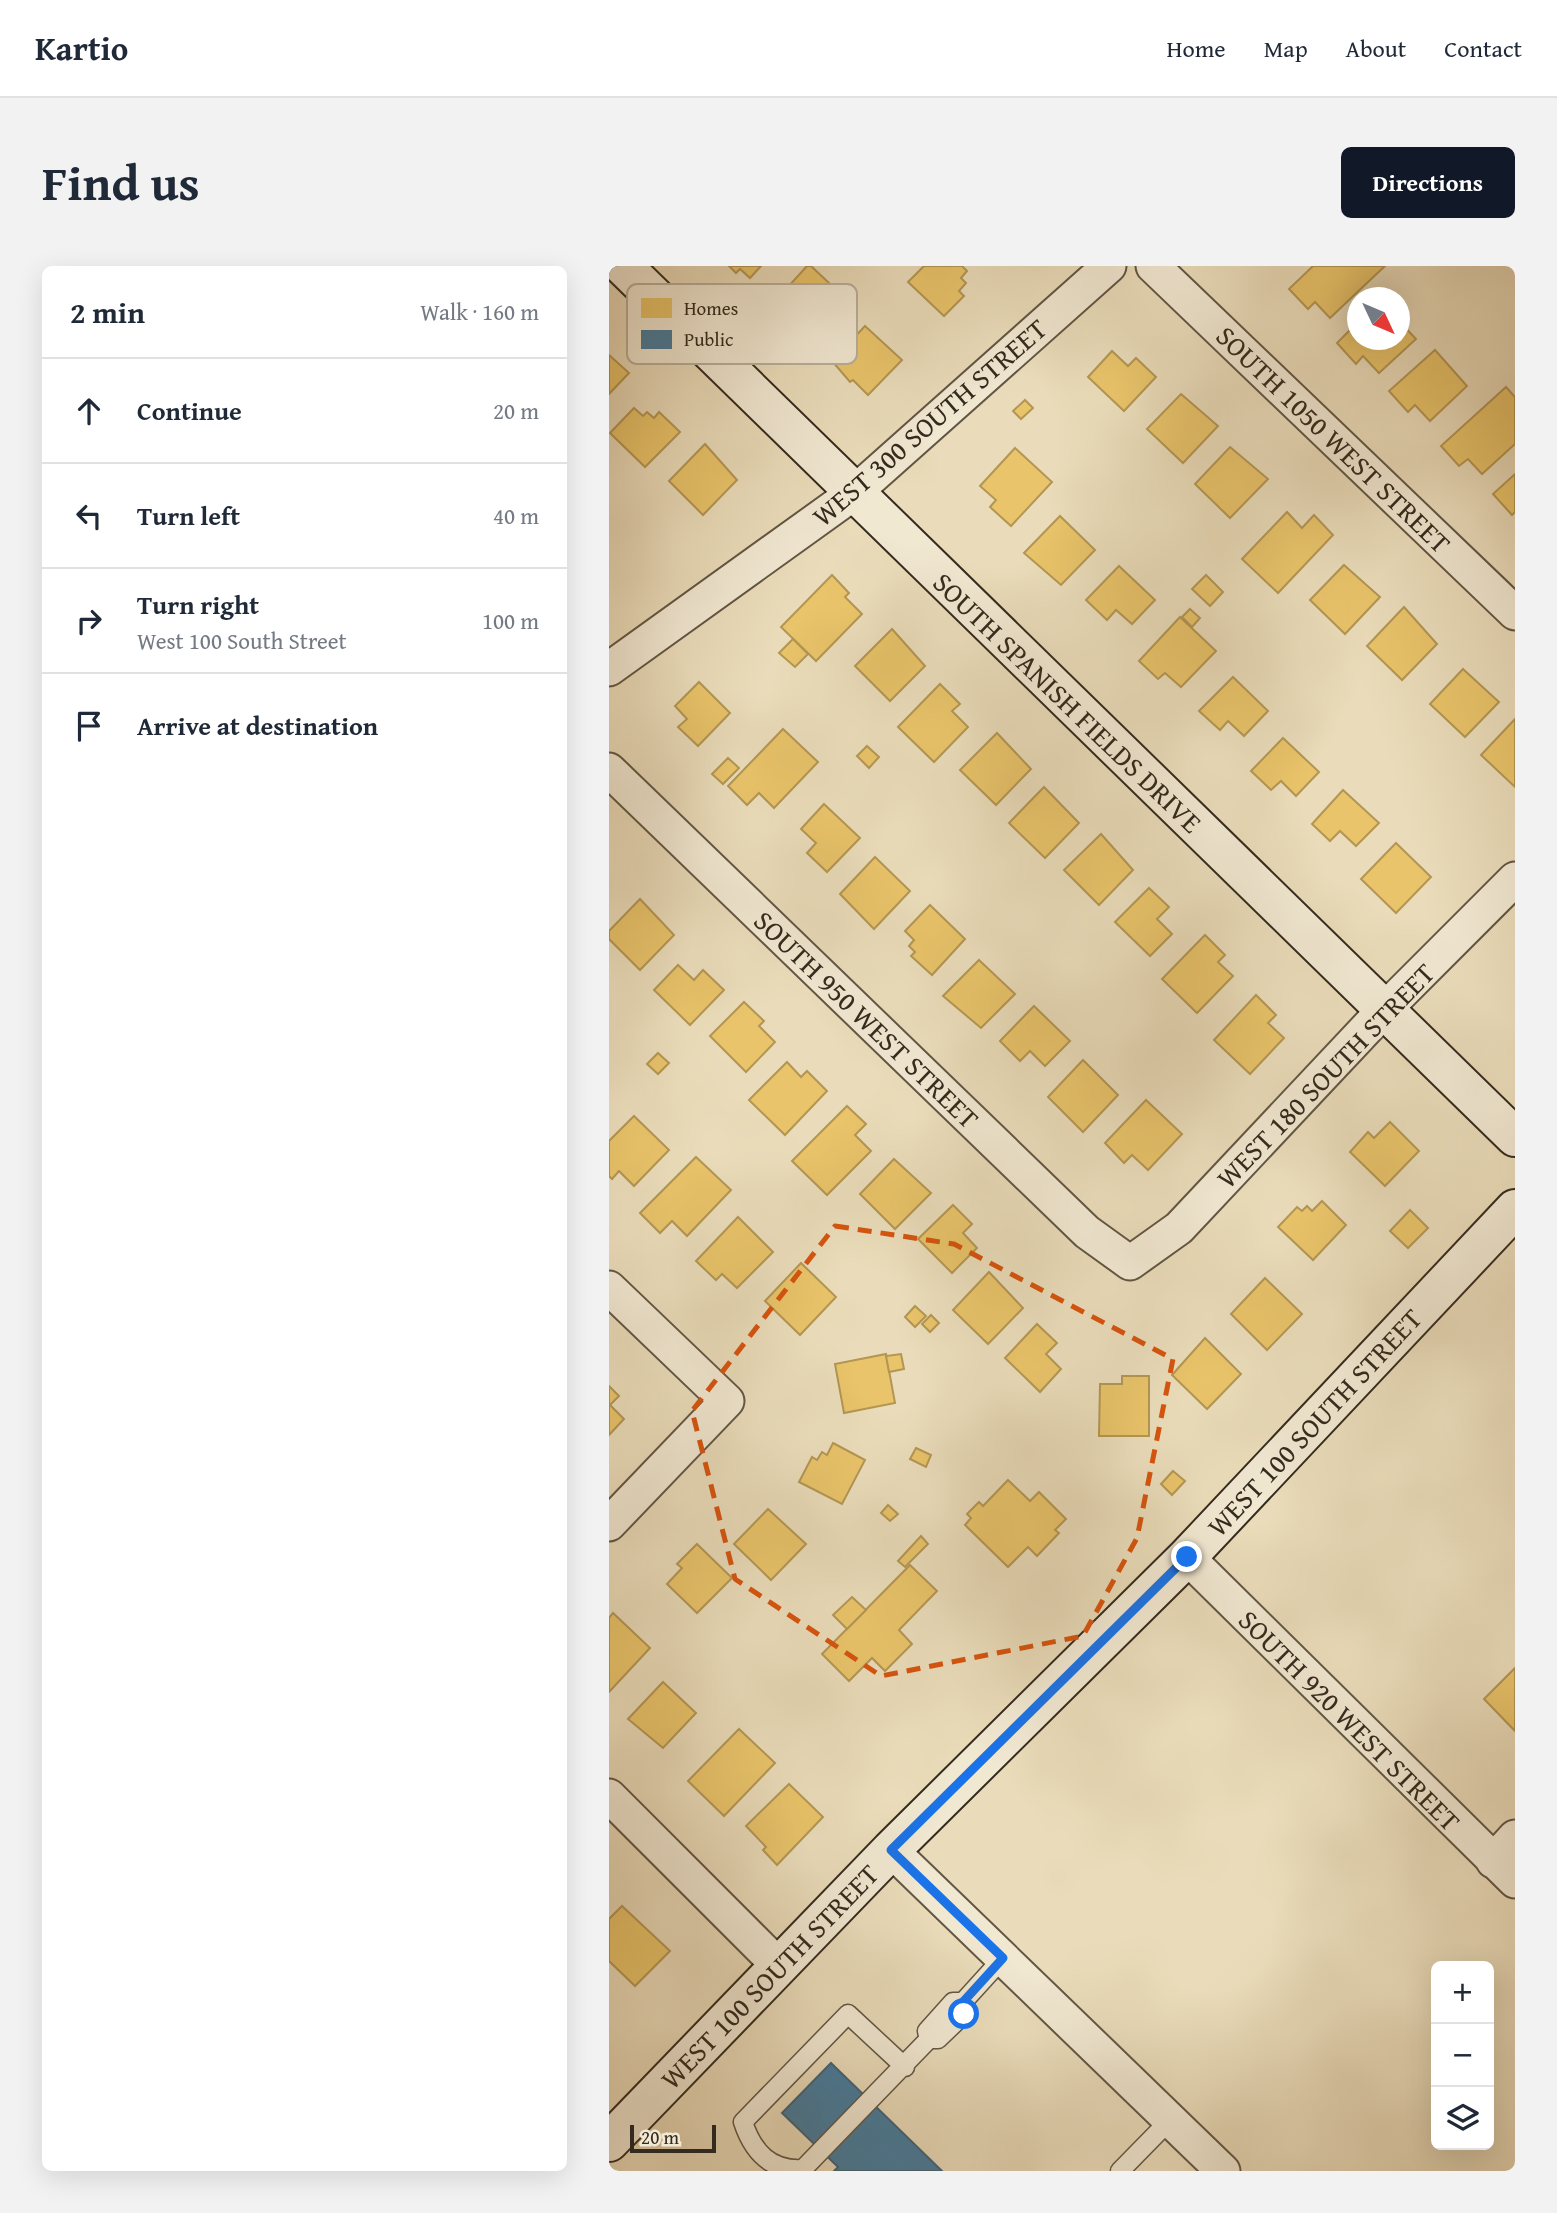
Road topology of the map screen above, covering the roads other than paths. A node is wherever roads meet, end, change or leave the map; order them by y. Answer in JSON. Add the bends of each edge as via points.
{"nodes":[{"id":1,"x":623,"y":266,"type":"edge"},
{"id":2,"x":1109,"y":266,"type":"edge"},
{"id":3,"x":1153,"y":266,"type":"edge"},
{"id":4,"x":641,"y":284,"type":"edge"},
{"id":5,"x":723,"y":364,"type":"edge"},
{"id":6,"x":855,"y":493,"type":"junction"},
{"id":7,"x":1515,"y":613,"type":"edge"},
{"id":8,"x":609,"y":669,"type":"edge"},
{"id":9,"x":609,"y":769,"type":"edge"},
{"id":10,"x":1515,"y":879,"type":"edge"},
{"id":11,"x":1383,"y":1011,"type":"junction"},
{"id":12,"x":1515,"y":1137,"type":"edge"},
{"id":13,"x":1515,"y":1209,"type":"edge"},
{"id":14,"x":1130,"y":1264,"type":"joint"},
{"id":15,"x":609,"y":1288,"type":"edge"},
{"id":16,"x":609,"y":1524,"type":"edge"},
{"id":17,"x":1187,"y":1557,"type":"junction"},
{"id":18,"x":612,"y":1806,"type":"edge"},
{"id":19,"x":1515,"y":1837,"type":"edge"},
{"id":20,"x":891,"y":1850,"type":"junction"},
{"id":21,"x":1504,"y":1871,"type":"edge"},
{"id":22,"x":1003,"y":1958,"type":"junction"},
{"id":23,"x":778,"y":1965,"type":"junction"},
{"id":24,"x":905,"y":2067,"type":"junction"},
{"id":25,"x":1170,"y":2120,"type":"junction"},
{"id":26,"x":609,"y":2142,"type":"edge"},
{"id":27,"x":1120,"y":2171,"type":"edge"},
{"id":28,"x":1223,"y":2171,"type":"edge"}],
"edges":[{"from":1,"to":4,"type":"street","name":"SOUTH SPANISH FIELDS DRIVE"},
{"from":2,"to":6,"type":"street","name":"WEST 300 SOUTH STREET"},
{"from":3,"to":7,"type":"street","name":"SOUTH 1050 WEST STREET"},
{"from":5,"to":6,"type":"street","name":"SOUTH SPANISH FIELDS DRIVE"},
{"from":6,"to":8,"type":"street","name":"WEST 300 SOUTH STREET"},
{"from":6,"to":11,"type":"street","name":"SOUTH SPANISH FIELDS DRIVE"},
{"from":9,"to":14,"type":"street","name":"SOUTH 950 WEST STREET","via":[[1087,1231]]},
{"from":10,"to":11,"type":"street","name":"WEST 180 SOUTH STREET"},
{"from":11,"to":12,"type":"street","name":"SOUTH SPANISH FIELDS DRIVE"},
{"from":11,"to":14,"type":"street","name":"WEST 180 SOUTH STREET","via":[[1179,1228]]},
{"from":13,"to":17,"type":"street","name":"WEST 100 SOUTH STREET"},
{"from":15,"to":16,"type":"street","via":[[727,1401]]},
{"from":17,"to":20,"type":"street","name":"WEST 100 SOUTH STREET"},
{"from":17,"to":21,"type":"street","name":"SOUTH 920 WEST STREET"},
{"from":18,"to":23,"type":"street"},
{"from":19,"to":21,"type":"street"},
{"from":20,"to":22,"type":"street"},
{"from":20,"to":23,"type":"street","name":"WEST 100 SOUTH STREET"},
{"from":22,"to":24,"type":"lane","via":[[963,2002],[953,2002],[933,2023],[927,2031],[929,2039]]},
{"from":22,"to":25,"type":"street"},
{"from":23,"to":26,"type":"street","name":"WEST 100 SOUTH STREET"},
{"from":24,"to":24,"type":"lane","via":[[848,2014],[743,2122],[750,2144],[771,2165],[788,2171],[803,2169]]},
{"from":25,"to":27,"type":"lane"},
{"from":25,"to":28,"type":"street"}]}
